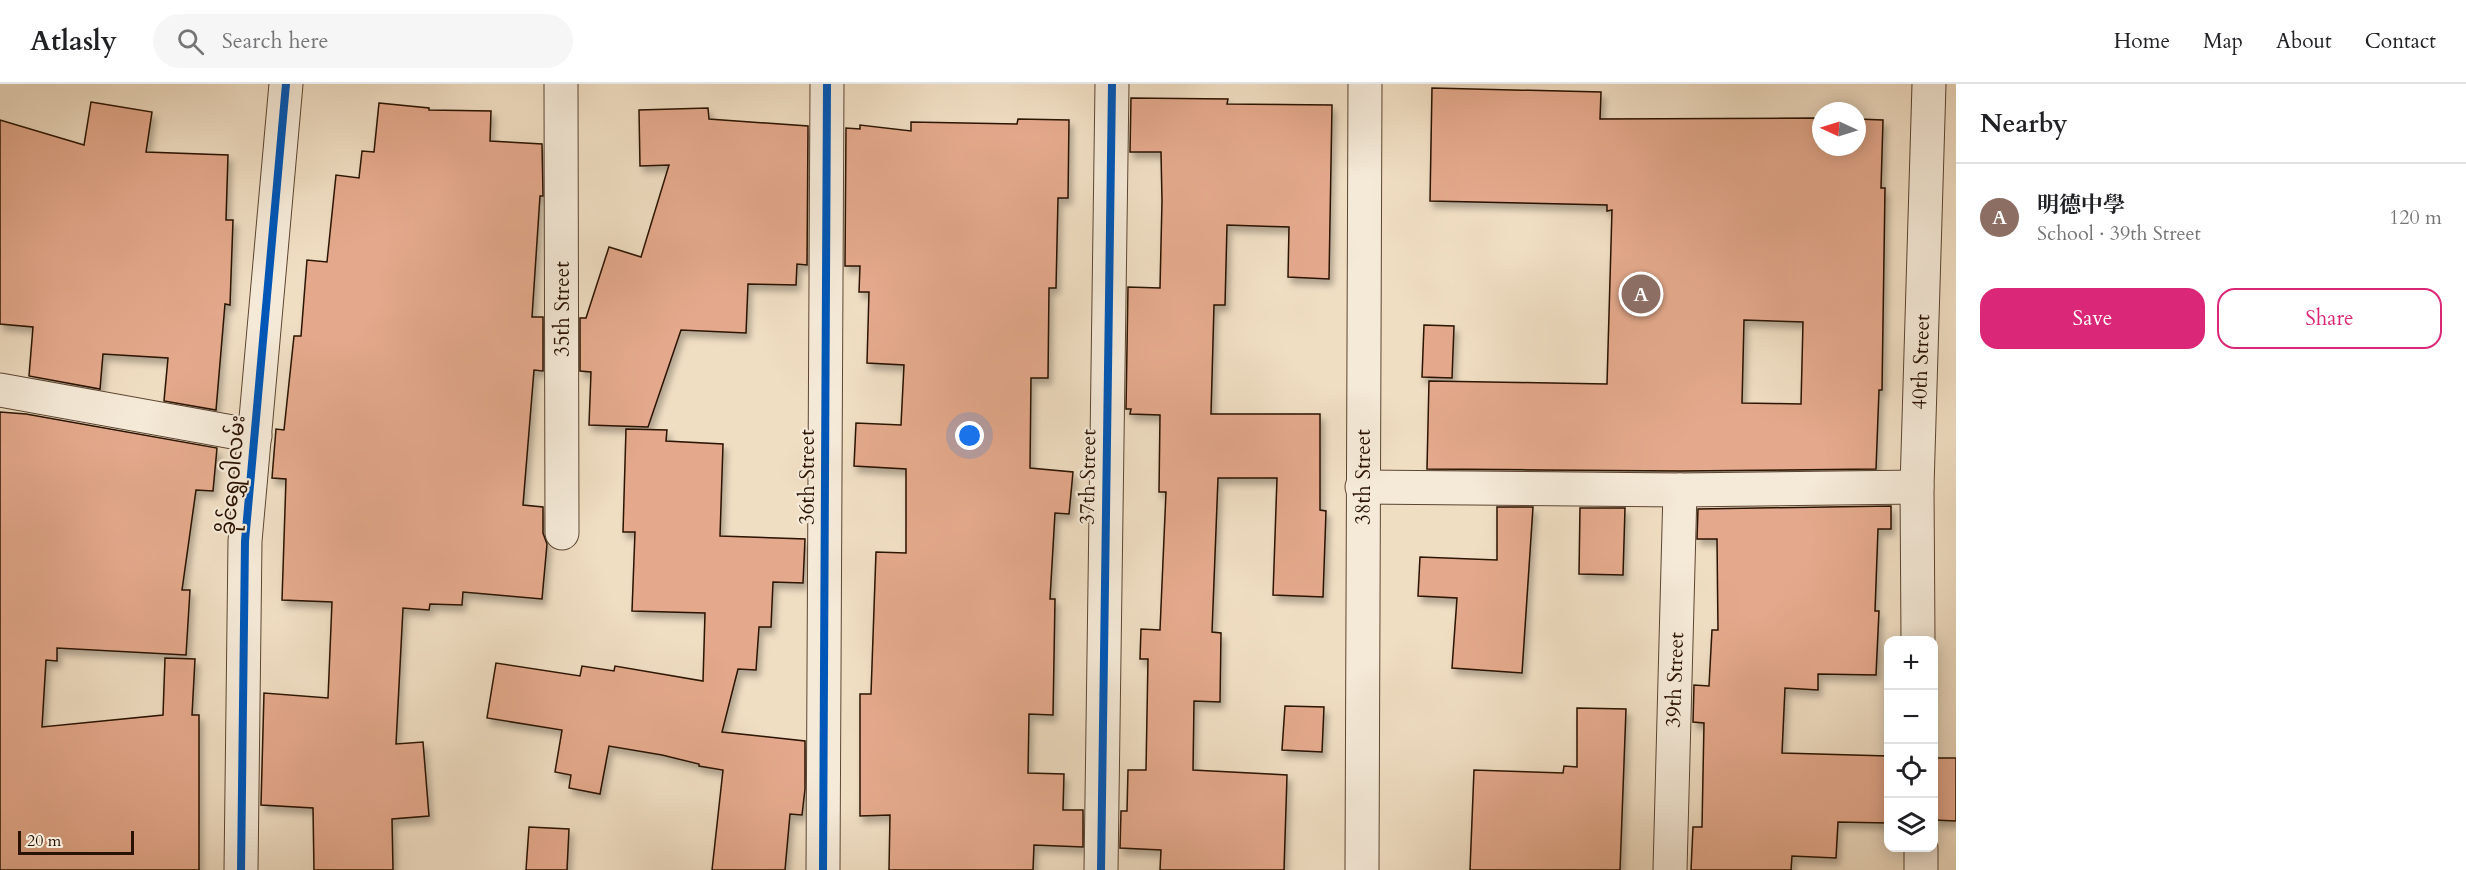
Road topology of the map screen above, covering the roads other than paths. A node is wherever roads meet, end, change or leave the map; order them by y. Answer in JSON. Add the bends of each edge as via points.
{"nodes":[{"id":1,"x":286,"y":84,"type":"edge"},
{"id":2,"x":561,"y":84,"type":"edge"},
{"id":3,"x":827,"y":84,"type":"edge"},
{"id":4,"x":1112,"y":84,"type":"edge"},
{"id":5,"x":1365,"y":84,"type":"edge"},
{"id":6,"x":1929,"y":84,"type":"edge"},
{"id":7,"x":0,"y":390,"type":"edge"},
{"id":8,"x":255,"y":436,"type":"junction"},
{"id":9,"x":1362,"y":487,"type":"junction"},
{"id":10,"x":1917,"y":488,"type":"junction"},
{"id":11,"x":1680,"y":490,"type":"junction"},
{"id":12,"x":562,"y":533,"type":"dead end"},
{"id":13,"x":1918,"y":636,"type":"edge"},
{"id":14,"x":1921,"y":852,"type":"edge"},
{"id":15,"x":241,"y":870,"type":"edge"},
{"id":16,"x":823,"y":870,"type":"edge"},
{"id":17,"x":1101,"y":870,"type":"edge"},
{"id":18,"x":1362,"y":870,"type":"edge"},
{"id":19,"x":1670,"y":870,"type":"edge"},
{"id":20,"x":1921,"y":870,"type":"edge"}],
"edges":[{"from":1,"to":8,"type":"street","name":"ခိုင်ရွှေဝါလမ်း"},
{"from":2,"to":12,"type":"street","name":"35th Street"},
{"from":3,"to":16,"type":"street","name":"36th Street"},
{"from":4,"to":17,"type":"street","name":"37th Street"},
{"from":5,"to":9,"type":"street","name":"38th Street"},
{"from":6,"to":10,"type":"street","name":"40th Street"},
{"from":7,"to":8,"type":"street"},
{"from":8,"to":15,"type":"street","name":"ခိုင်ရွှေဝါလမ်း","via":[[245,541]]},
{"from":9,"to":11,"type":"street"},
{"from":9,"to":18,"type":"street","name":"38th Street"},
{"from":10,"to":11,"type":"street"},
{"from":10,"to":13,"type":"street","name":"40th Street"},
{"from":11,"to":19,"type":"street","name":"39th Street"},
{"from":14,"to":20,"type":"street"}]}
